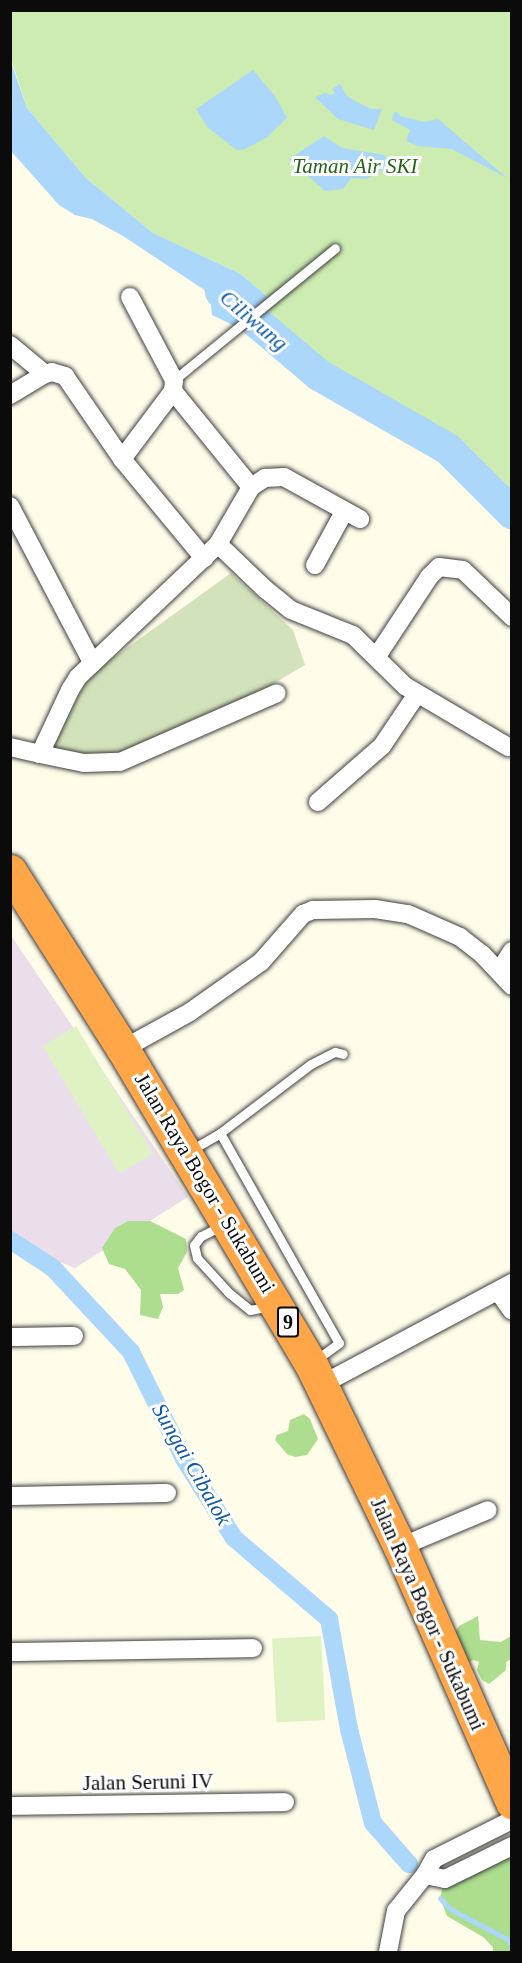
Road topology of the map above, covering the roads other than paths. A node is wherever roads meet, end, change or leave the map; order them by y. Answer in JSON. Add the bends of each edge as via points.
{"nodes":[{"id":1,"x":335,"y":248,"type":"dead end"},
{"id":2,"x":130,"y":297,"type":"dead end"},
{"id":3,"x":10,"y":345,"type":"edge"},
{"id":4,"x":45,"y":374,"type":"junction"},
{"id":5,"x":174,"y":385,"type":"junction"},
{"id":6,"x":10,"y":395,"type":"edge"},
{"id":7,"x":122,"y":459,"type":"junction"},
{"id":8,"x":252,"y":487,"type":"junction"},
{"id":9,"x":10,"y":506,"type":"edge"},
{"id":10,"x":218,"y":544,"type":"junction"},
{"id":11,"x":204,"y":558,"type":"junction"},
{"id":12,"x":315,"y":565,"type":"dead end"},
{"id":13,"x":512,"y":617,"type":"edge"},
{"id":14,"x":377,"y":656,"type":"junction"},
{"id":15,"x":92,"y":662,"type":"junction"},
{"id":16,"x":277,"y":693,"type":"dead end"},
{"id":17,"x":417,"y":694,"type":"junction"},
{"id":18,"x":10,"y":747,"type":"edge"},
{"id":19,"x":508,"y":747,"type":"dead end"},
{"id":20,"x":40,"y":754,"type":"junction"},
{"id":21,"x":318,"y":802,"type":"dead end"},
{"id":22,"x":10,"y":871,"type":"edge"},
{"id":23,"x":512,"y":951,"type":"edge"},
{"id":24,"x":499,"y":971,"type":"junction"},
{"id":25,"x":512,"y":986,"type":"edge"},
{"id":26,"x":123,"y":1049,"type":"junction"},
{"id":27,"x":343,"y":1054,"type":"dead end"},
{"id":28,"x":220,"y":1133,"type":"junction"},
{"id":29,"x":185,"y":1154,"type":"junction"},
{"id":30,"x":228,"y":1222,"type":"junction"},
{"id":31,"x":505,"y":1287,"type":"edge"},
{"id":32,"x":278,"y":1304,"type":"junction"},
{"id":33,"x":512,"y":1311,"type":"edge"},
{"id":34,"x":10,"y":1336,"type":"edge"},
{"id":35,"x":74,"y":1336,"type":"dead end"},
{"id":36,"x":316,"y":1374,"type":"junction"},
{"id":37,"x":167,"y":1493,"type":"dead end"},
{"id":38,"x":10,"y":1496,"type":"edge"},
{"id":39,"x":488,"y":1510,"type":"dead end"},
{"id":40,"x":400,"y":1547,"type":"junction"},
{"id":41,"x":253,"y":1648,"type":"dead end"},
{"id":42,"x":10,"y":1652,"type":"edge"},
{"id":43,"x":509,"y":1792,"type":"edge"},
{"id":44,"x":285,"y":1802,"type":"dead end"},
{"id":45,"x":10,"y":1806,"type":"edge"},
{"id":46,"x":512,"y":1820,"type":"edge"},
{"id":47,"x":512,"y":1846,"type":"edge"},
{"id":48,"x":425,"y":1875,"type":"junction"},
{"id":49,"x":388,"y":1953,"type":"edge"}],
"edges":[{"from":1,"to":5,"type":"lane"},
{"from":2,"to":5,"type":"street"},
{"from":3,"to":4,"type":"street"},
{"from":4,"to":6,"type":"street"},
{"from":4,"to":7,"type":"street","via":[[65,376]]},
{"from":5,"to":7,"type":"street"},
{"from":5,"to":8,"type":"street"},
{"from":7,"to":11,"type":"street"},
{"from":8,"to":10,"type":"street"},
{"from":8,"to":12,"type":"street","via":[[265,478],[284,477],[352,515]]},
{"from":9,"to":15,"type":"street"},
{"from":10,"to":11,"type":"street"},
{"from":10,"to":14,"type":"street","via":[[291,610],[353,635]]},
{"from":11,"to":15,"type":"street"},
{"from":13,"to":14,"type":"street","via":[[463,570],[439,567]]},
{"from":14,"to":17,"type":"street"},
{"from":15,"to":20,"type":"street","via":[[70,690]]},
{"from":16,"to":20,"type":"street","via":[[120,762],[84,764]]},
{"from":17,"to":19,"type":"street"},
{"from":17,"to":21,"type":"street","via":[[389,738]]},
{"from":18,"to":20,"type":"street"},
{"from":22,"to":26,"type":"highway","name":"Jalan Raya Bogor - Sukabumi","number":"9"},
{"from":23,"to":24,"type":"street"},
{"from":24,"to":25,"type":"street"},
{"from":24,"to":26,"type":"street","via":[[460,938],[408,914],[375,909],[313,910],[303,914],[261,962],[190,1012]]},
{"from":26,"to":29,"type":"highway","name":"Jalan Raya Bogor - Sukabumi","number":"9"},
{"from":27,"to":28,"type":"lane","via":[[335,1052],[311,1064]]},
{"from":28,"to":29,"type":"lane"},
{"from":28,"to":36,"type":"lane","via":[[339,1342]]},
{"from":29,"to":30,"type":"highway","name":"Jalan Raya Bogor - Sukabumi","number":"9"},
{"from":30,"to":32,"type":"highway","name":"Jalan Raya Bogor - Sukabumi","number":"9"},
{"from":30,"to":32,"type":"lane","via":[[201,1236],[194,1245],[197,1258],[228,1293],[250,1310]]},
{"from":31,"to":33,"type":"street"},
{"from":31,"to":36,"type":"street"},
{"from":32,"to":36,"type":"highway","name":"Jalan Raya Bogor - Sukabumi","number":"9"},
{"from":34,"to":35,"type":"street"},
{"from":36,"to":40,"type":"highway","name":"Jalan Raya Bogor - Sukabumi","number":"9"},
{"from":37,"to":38,"type":"street"},
{"from":39,"to":40,"type":"street"},
{"from":40,"to":43,"type":"highway","name":"Jalan Raya Bogor - Sukabumi","number":"9"},
{"from":41,"to":42,"type":"street"},
{"from":44,"to":45,"type":"street","name":"Jalan Seruni IV"},
{"from":46,"to":48,"type":"street","via":[[434,1859]]},
{"from":47,"to":48,"type":"street","via":[[445,1879]]},
{"from":48,"to":49,"type":"street","via":[[396,1911]]}]}
